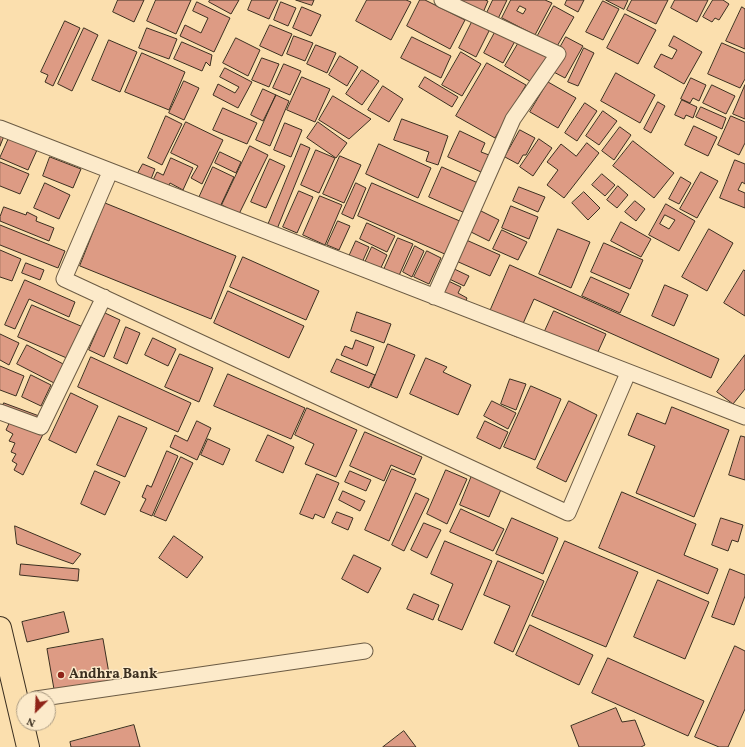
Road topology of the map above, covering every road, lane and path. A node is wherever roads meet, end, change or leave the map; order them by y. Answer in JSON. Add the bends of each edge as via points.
{"nodes":[{"id":1,"x":442,"y":0,"type":"edge"},
{"id":2,"x":0,"y":128,"type":"edge"},
{"id":3,"x":110,"y":172,"type":"junction"},
{"id":4,"x":104,"y":297,"type":"junction"},
{"id":5,"x":434,"y":297,"type":"junction"},
{"id":6,"x":628,"y":372,"type":"junction"},
{"id":7,"x":0,"y":412,"type":"edge"},
{"id":8,"x":745,"y":417,"type":"edge"},
{"id":9,"x":0,"y":628,"type":"edge"},
{"id":10,"x":365,"y":651,"type":"dead end"},
{"id":11,"x":23,"y":691,"type":"edge"},
{"id":12,"x":56,"y":696,"type":"edge"},
{"id":13,"x":27,"y":731,"type":"edge"},
{"id":14,"x":28,"y":747,"type":"edge"}],
"edges":[{"from":1,"to":5,"type":"street","via":[[558,54],[513,119]]},
{"from":2,"to":3,"type":"street"},
{"from":3,"to":4,"type":"street","via":[[64,279]]},
{"from":3,"to":5,"type":"street"},
{"from":4,"to":6,"type":"street","via":[[568,513]]},
{"from":4,"to":7,"type":"street","via":[[41,427]]},
{"from":5,"to":6,"type":"street"},
{"from":6,"to":8,"type":"street"},
{"from":9,"to":11,"type":"highway"},
{"from":10,"to":12,"type":"street"},
{"from":13,"to":14,"type":"highway"}]}
